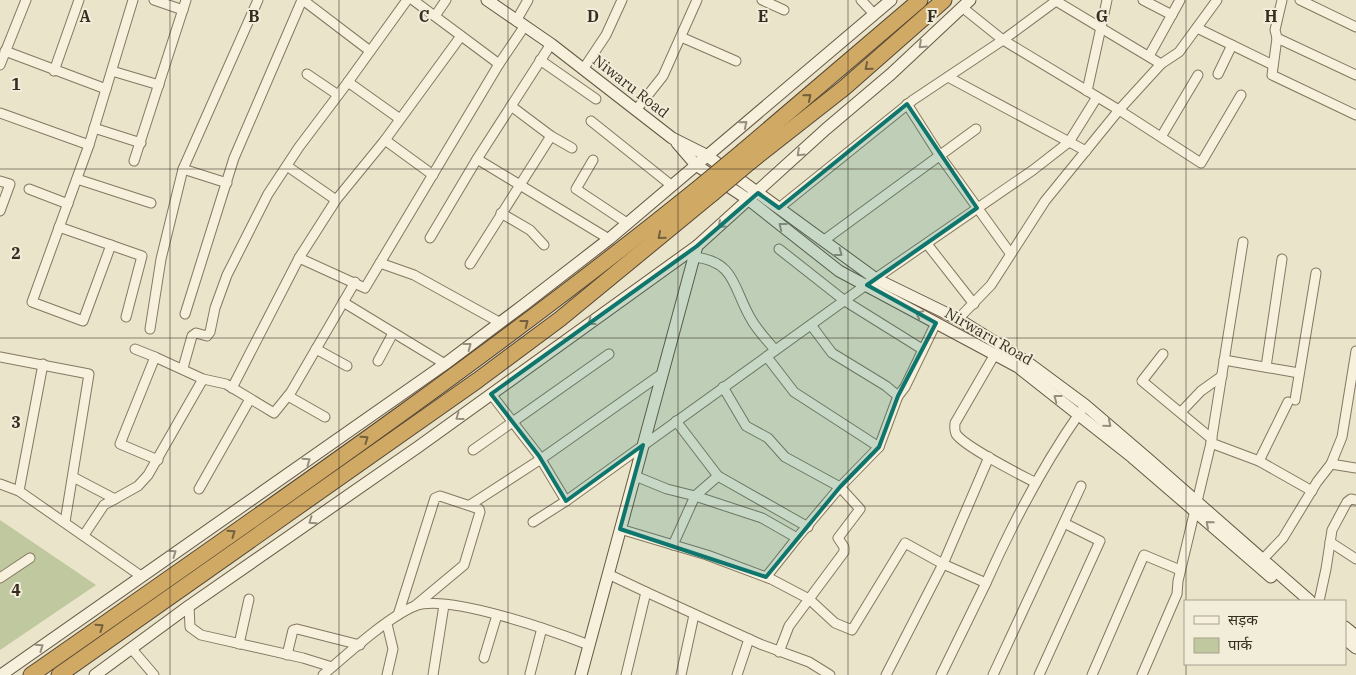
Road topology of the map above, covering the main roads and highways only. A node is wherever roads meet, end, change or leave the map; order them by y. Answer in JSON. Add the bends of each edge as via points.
{"nodes":[{"id":1,"x":920,"y":0,"type":"edge"},
{"id":2,"x":944,"y":0,"type":"edge"},
{"id":3,"x":747,"y":156,"type":"junction"},
{"id":4,"x":707,"y":189,"type":"junction"},
{"id":5,"x":31,"y":675,"type":"edge"},
{"id":6,"x":59,"y":675,"type":"edge"}],
"edges":[{"from":3,"to":1,"type":"highway","one_way":true},
{"from":2,"to":3,"type":"highway","one_way":true,"via":[[866,70]]},
{"from":3,"to":4,"type":"highway","bridge":true},
{"from":5,"to":4,"type":"highway","one_way":true,"via":[[461,371]]},
{"from":4,"to":6,"type":"highway","one_way":true,"via":[[567,314]]}]}
